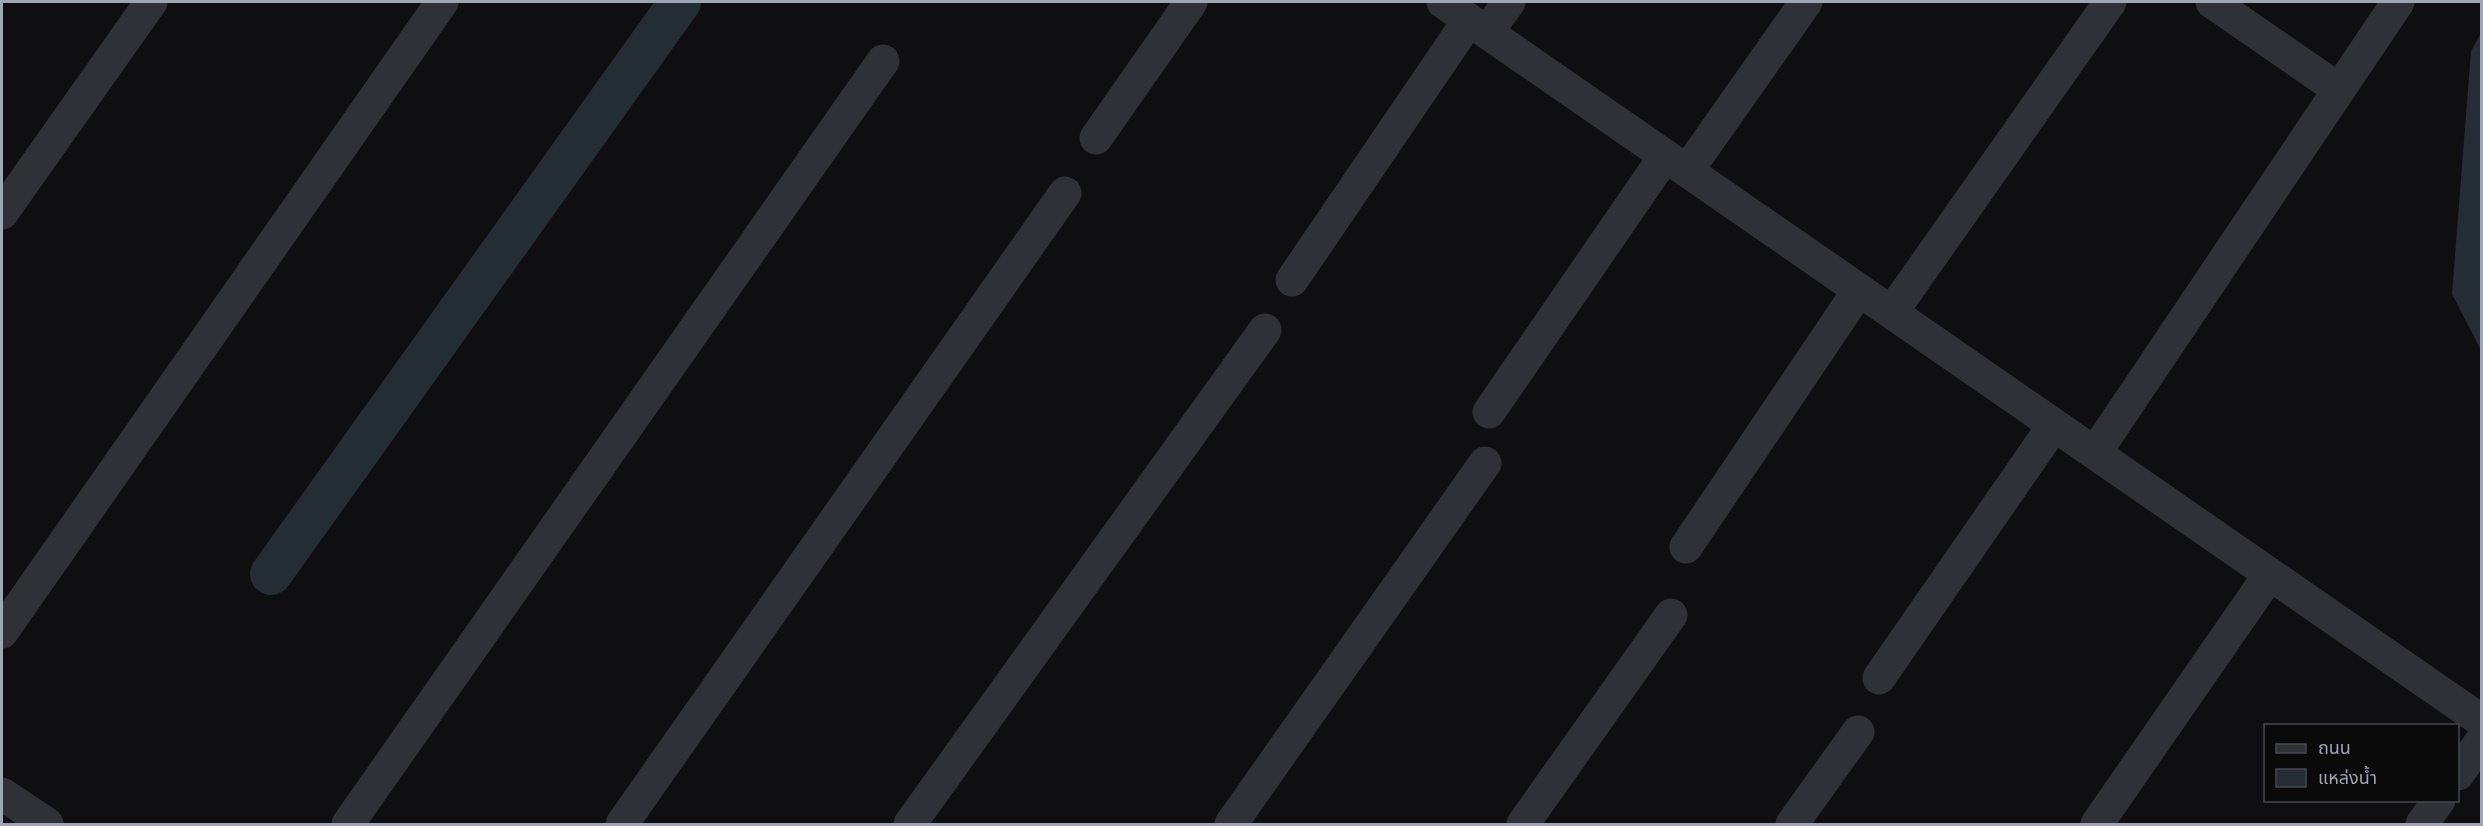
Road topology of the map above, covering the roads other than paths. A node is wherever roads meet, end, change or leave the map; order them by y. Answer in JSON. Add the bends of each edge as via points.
{"nodes":[{"id":1,"x":151,"y":2,"type":"edge"},
{"id":2,"x":442,"y":2,"type":"edge"},
{"id":3,"x":1191,"y":2,"type":"edge"},
{"id":4,"x":1443,"y":2,"type":"edge"},
{"id":5,"x":1509,"y":2,"type":"edge"},
{"id":6,"x":1806,"y":2,"type":"edge"},
{"id":7,"x":2110,"y":2,"type":"edge"},
{"id":8,"x":2212,"y":2,"type":"edge"},
{"id":9,"x":2398,"y":2,"type":"edge"},
{"id":10,"x":1478,"y":26,"type":"junction"},
{"id":11,"x":883,"y":61,"type":"dead end"},
{"id":12,"x":2338,"y":89,"type":"junction"},
{"id":13,"x":1096,"y":138,"type":"dead end"},
{"id":14,"x":1676,"y":163,"type":"junction"},
{"id":15,"x":1065,"y":193,"type":"dead end"},
{"id":16,"x":2,"y":213,"type":"edge"},
{"id":17,"x":1292,"y":280,"type":"dead end"},
{"id":18,"x":1859,"y":290,"type":"junction"},
{"id":19,"x":1892,"y":312,"type":"junction"},
{"id":20,"x":1265,"y":330,"type":"dead end"},
{"id":21,"x":1489,"y":412,"type":"dead end"},
{"id":22,"x":2054,"y":425,"type":"junction"},
{"id":23,"x":2094,"y":453,"type":"junction"},
{"id":24,"x":1485,"y":463,"type":"dead end"},
{"id":25,"x":1686,"y":547,"type":"dead end"},
{"id":26,"x":2270,"y":574,"type":"junction"},
{"id":27,"x":1671,"y":615,"type":"dead end"},
{"id":28,"x":2,"y":632,"type":"edge"},
{"id":29,"x":1879,"y":678,"type":"dead end"},
{"id":30,"x":2481,"y":721,"type":"edge"},
{"id":31,"x":1858,"y":732,"type":"dead end"},
{"id":32,"x":2481,"y":740,"type":"edge"},
{"id":33,"x":2459,"y":771,"type":"edge"},
{"id":34,"x":2,"y":794,"type":"edge"},
{"id":35,"x":2438,"y":802,"type":"edge"},
{"id":36,"x":47,"y":825,"type":"edge"},
{"id":37,"x":348,"y":825,"type":"edge"},
{"id":38,"x":622,"y":825,"type":"edge"},
{"id":39,"x":910,"y":825,"type":"edge"},
{"id":40,"x":1231,"y":825,"type":"edge"},
{"id":41,"x":1523,"y":825,"type":"edge"},
{"id":42,"x":1792,"y":825,"type":"edge"},
{"id":43,"x":2097,"y":825,"type":"edge"},
{"id":44,"x":2422,"y":825,"type":"edge"}],
"edges":[{"from":1,"to":16,"type":"street"},
{"from":2,"to":28,"type":"street"},
{"from":3,"to":13,"type":"street"},
{"from":4,"to":10,"type":"street"},
{"from":5,"to":10,"type":"street"},
{"from":6,"to":14,"type":"street"},
{"from":7,"to":19,"type":"street"},
{"from":8,"to":12,"type":"street"},
{"from":9,"to":12,"type":"street"},
{"from":10,"to":14,"type":"street"},
{"from":10,"to":17,"type":"street"},
{"from":11,"to":37,"type":"street"},
{"from":12,"to":23,"type":"street"},
{"from":14,"to":18,"type":"street"},
{"from":14,"to":21,"type":"street"},
{"from":15,"to":38,"type":"street"},
{"from":18,"to":19,"type":"street"},
{"from":18,"to":25,"type":"street"},
{"from":19,"to":22,"type":"street"},
{"from":20,"to":39,"type":"street"},
{"from":22,"to":23,"type":"street"},
{"from":22,"to":29,"type":"street"},
{"from":23,"to":26,"type":"street"},
{"from":24,"to":40,"type":"street"},
{"from":26,"to":30,"type":"street"},
{"from":26,"to":43,"type":"street"},
{"from":27,"to":41,"type":"street"},
{"from":31,"to":42,"type":"street"},
{"from":32,"to":33,"type":"street"},
{"from":34,"to":36,"type":"street"},
{"from":35,"to":44,"type":"street"}]}
